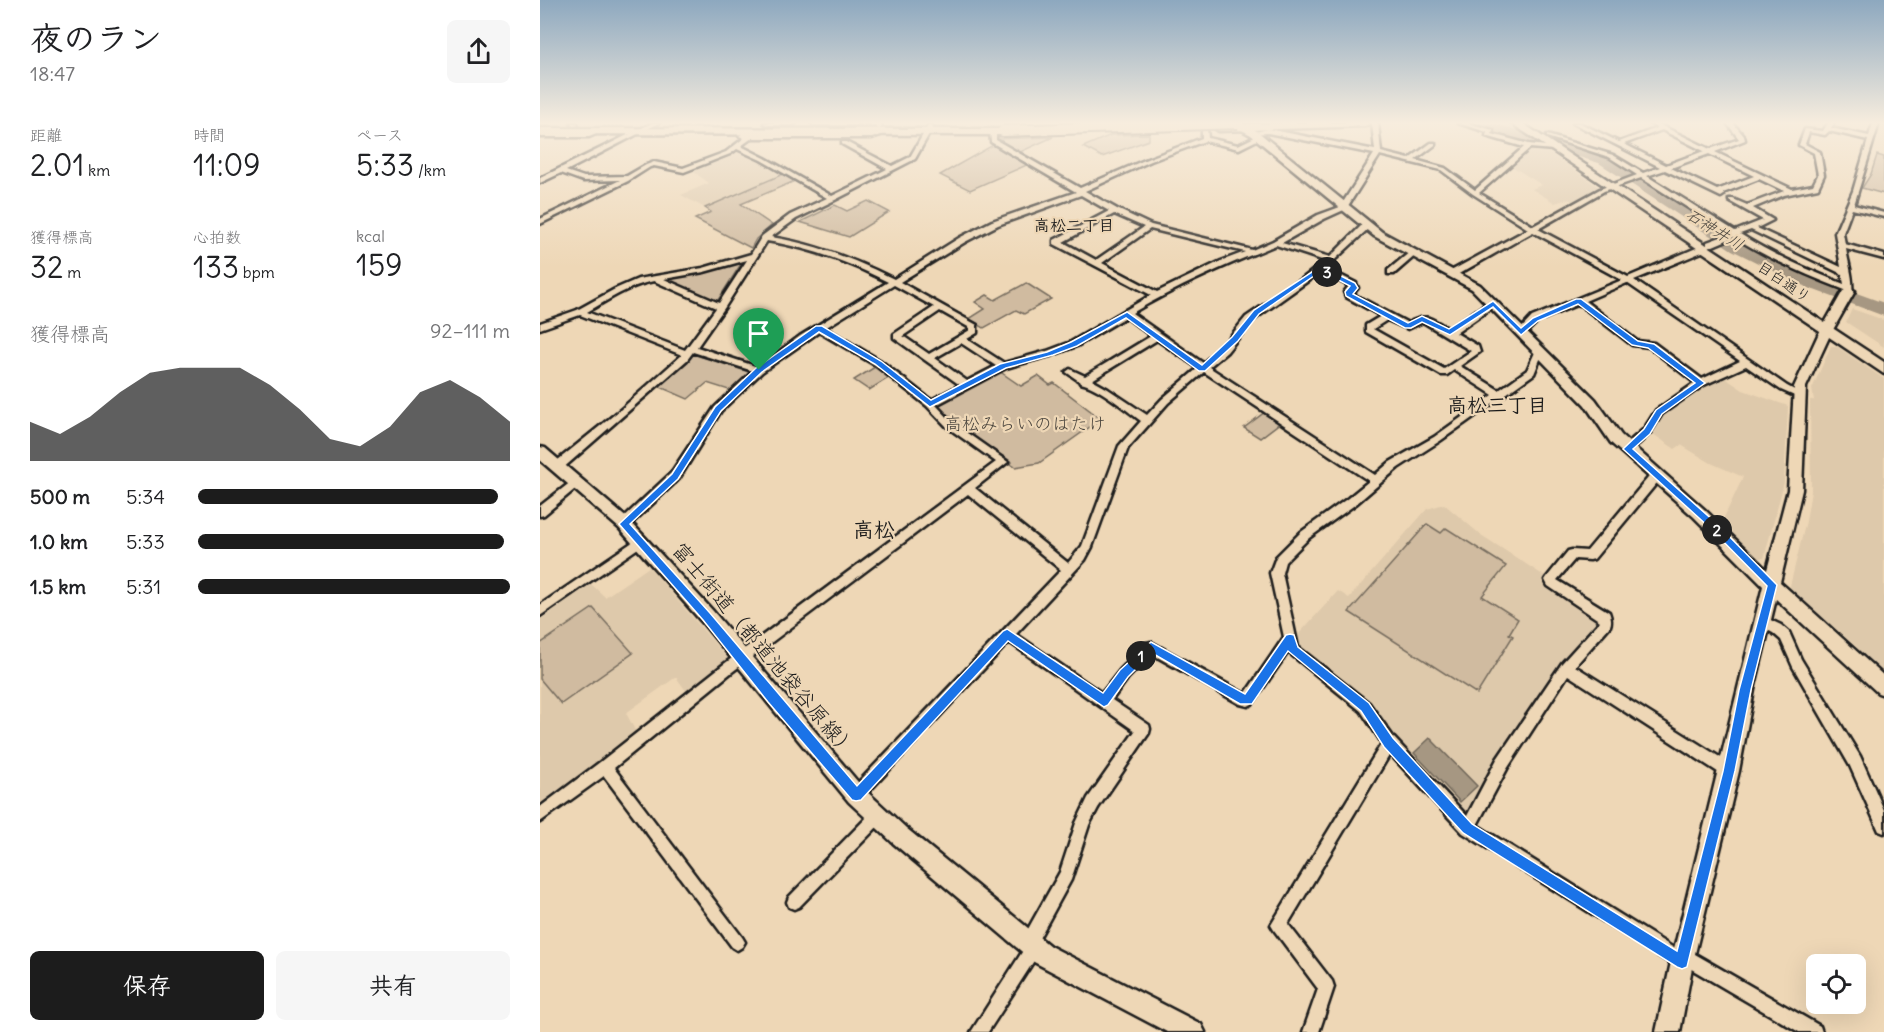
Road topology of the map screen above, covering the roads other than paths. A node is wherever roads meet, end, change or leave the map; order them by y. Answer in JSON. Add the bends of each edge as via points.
{"nodes":[{"id":1,"x":641,"y":171,"type":"edge"},
{"id":2,"x":784,"y":171,"type":"edge"},
{"id":3,"x":888,"y":171,"type":"edge"},
{"id":4,"x":1046,"y":171,"type":"edge"},
{"id":5,"x":1125,"y":171,"type":"edge"},
{"id":6,"x":1299,"y":171,"type":"edge"},
{"id":7,"x":1367,"y":171,"type":"edge"},
{"id":8,"x":1445,"y":171,"type":"edge"},
{"id":9,"x":1500,"y":171,"type":"edge"},
{"id":10,"x":1598,"y":171,"type":"edge"},
{"id":11,"x":1600,"y":171,"type":"edge"},
{"id":12,"x":1635,"y":171,"type":"edge"},
{"id":13,"x":1653,"y":171,"type":"edge"},
{"id":14,"x":1673,"y":171,"type":"edge"},
{"id":15,"x":1750,"y":171,"type":"edge"},
{"id":16,"x":1820,"y":171,"type":"edge"},
{"id":17,"x":1861,"y":171,"type":"edge"},
{"id":18,"x":562,"y":172,"type":"joint"},
{"id":19,"x":1642,"y":175,"type":"junction"},
{"id":20,"x":1760,"y":176,"type":"junction"},
{"id":21,"x":631,"y":177,"type":"junction"},
{"id":22,"x":540,"y":182,"type":"edge"},
{"id":23,"x":1618,"y":183,"type":"junction"},
{"id":24,"x":1081,"y":191,"type":"junction"},
{"id":25,"x":1791,"y":191,"type":"junction"},
{"id":26,"x":1475,"y":193,"type":"junction"},
{"id":27,"x":833,"y":199,"type":"junction"},
{"id":28,"x":1731,"y":200,"type":"dead end"},
{"id":29,"x":1850,"y":206,"type":"junction"},
{"id":30,"x":1344,"y":207,"type":"junction"},
{"id":31,"x":1747,"y":208,"type":"junction"},
{"id":32,"x":1114,"y":211,"type":"junction"},
{"id":33,"x":1884,"y":215,"type":"edge"},
{"id":34,"x":540,"y":222,"type":"edge"},
{"id":35,"x":1366,"y":226,"type":"junction"},
{"id":36,"x":1149,"y":227,"type":"junction"},
{"id":37,"x":1750,"y":227,"type":"junction"},
{"id":38,"x":1533,"y":229,"type":"junction"},
{"id":39,"x":1732,"y":235,"type":"junction"},
{"id":40,"x":765,"y":238,"type":"junction"},
{"id":41,"x":1276,"y":243,"type":"junction"},
{"id":42,"x":1710,"y":244,"type":"junction"},
{"id":43,"x":1842,"y":246,"type":"junction"},
{"id":44,"x":1253,"y":252,"type":"junction"},
{"id":45,"x":1413,"y":254,"type":"junction"},
{"id":46,"x":753,"y":256,"type":"junction"},
{"id":47,"x":1884,"y":257,"type":"edge"},
{"id":48,"x":1331,"y":260,"type":"junction"},
{"id":49,"x":1098,"y":262,"type":"junction"},
{"id":50,"x":1321,"y":268,"type":"junction"},
{"id":51,"x":1391,"y":272,"type":"dead end"},
{"id":52,"x":1847,"y":273,"type":"junction"},
{"id":53,"x":1452,"y":274,"type":"junction"},
{"id":54,"x":656,"y":279,"type":"junction"},
{"id":55,"x":1628,"y":280,"type":"junction"},
{"id":56,"x":896,"y":282,"type":"junction"},
{"id":57,"x":1847,"y":294,"type":"junction"},
{"id":58,"x":1157,"y":295,"type":"junction"},
{"id":59,"x":1578,"y":300,"type":"junction"},
{"id":60,"x":1493,"y":303,"type":"junction"},
{"id":61,"x":721,"y":307,"type":"junction"},
{"id":62,"x":940,"y":307,"type":"junction"},
{"id":63,"x":580,"y":312,"type":"junction"},
{"id":64,"x":1127,"y":314,"type":"junction"},
{"id":65,"x":1387,"y":316,"type":"junction"},
{"id":66,"x":540,"y":326,"type":"edge"},
{"id":67,"x":1829,"y":327,"type":"junction"},
{"id":68,"x":819,"y":328,"type":"junction"},
{"id":69,"x":1450,"y":333,"type":"junction"},
{"id":70,"x":1521,"y":333,"type":"junction"},
{"id":71,"x":1157,"y":336,"type":"junction"},
{"id":72,"x":961,"y":339,"type":"junction"},
{"id":73,"x":689,"y":351,"type":"junction"},
{"id":74,"x":1539,"y":352,"type":"junction"},
{"id":75,"x":929,"y":358,"type":"junction"},
{"id":76,"x":1884,"y":358,"type":"edge"},
{"id":77,"x":1746,"y":362,"type":"junction"},
{"id":78,"x":1003,"y":366,"type":"junction"},
{"id":79,"x":1455,"y":368,"type":"junction"},
{"id":80,"x":1202,"y":369,"type":"junction"},
{"id":81,"x":1884,"y":369,"type":"edge"},
{"id":82,"x":759,"y":370,"type":"junction"},
{"id":83,"x":1070,"y":372,"type":"dead end"},
{"id":84,"x":1083,"y":381,"type":"junction"},
{"id":85,"x":1701,"y":383,"type":"junction"},
{"id":86,"x":967,"y":385,"type":"junction"},
{"id":87,"x":1500,"y":395,"type":"junction"},
{"id":88,"x":1799,"y":395,"type":"junction"},
{"id":89,"x":930,"y":404,"type":"junction"},
{"id":90,"x":1147,"y":420,"type":"junction"},
{"id":91,"x":1627,"y":449,"type":"junction"},
{"id":92,"x":540,"y":452,"type":"edge"},
{"id":93,"x":557,"y":467,"type":"junction"},
{"id":94,"x":1657,"y":475,"type":"junction"},
{"id":95,"x":1375,"y":480,"type":"junction"},
{"id":96,"x":576,"y":482,"type":"junction"},
{"id":97,"x":969,"y":489,"type":"junction"},
{"id":98,"x":540,"y":512,"type":"edge"},
{"id":99,"x":624,"y":524,"type":"junction"},
{"id":100,"x":640,"y":542,"type":"junction"},
{"id":101,"x":1069,"y":570,"type":"junction"},
{"id":102,"x":1772,"y":585,"type":"junction"},
{"id":103,"x":540,"y":611,"type":"edge"},
{"id":104,"x":1762,"y":621,"type":"junction"},
{"id":105,"x":1007,"y":634,"type":"junction"},
{"id":106,"x":1290,"y":639,"type":"junction"},
{"id":107,"x":741,"y":658,"type":"junction"},
{"id":108,"x":1566,"y":667,"type":"junction"},
{"id":109,"x":1884,"y":687,"type":"edge"},
{"id":110,"x":1104,"y":701,"type":"junction"},
{"id":111,"x":1389,"y":742,"type":"junction"},
{"id":112,"x":604,"y":767,"type":"junction"},
{"id":113,"x":1729,"y":771,"type":"junction"},
{"id":114,"x":856,"y":795,"type":"junction"},
{"id":115,"x":540,"y":815,"type":"edge"},
{"id":116,"x":878,"y":816,"type":"junction"},
{"id":117,"x":1884,"y":826,"type":"edge"},
{"id":118,"x":1468,"y":828,"type":"junction"},
{"id":119,"x":794,"y":902,"type":"dead end"},
{"id":120,"x":737,"y":942,"type":"dead end"},
{"id":121,"x":1031,"y":945,"type":"junction"},
{"id":122,"x":1683,"y":958,"type":"junction"},
{"id":123,"x":979,"y":1032,"type":"edge"},
{"id":124,"x":1194,"y":1032,"type":"edge"},
{"id":125,"x":1311,"y":1032,"type":"edge"},
{"id":126,"x":1668,"y":1032,"type":"edge"},
{"id":127,"x":1814,"y":1032,"type":"edge"}],
"edges":[{"from":1,"to":21,"type":"street"},
{"from":2,"to":27,"type":"street"},
{"from":3,"to":27,"type":"street"},
{"from":4,"to":24,"type":"street"},
{"from":5,"to":24,"type":"street"},
{"from":6,"to":30,"type":"street"},
{"from":7,"to":30,"type":"street"},
{"from":8,"to":26,"type":"street"},
{"from":9,"to":26,"type":"street"},
{"from":10,"to":23,"type":"main road","name":"目白通り"},
{"from":11,"to":23,"type":"main road","name":"目白通り"},
{"from":12,"to":19,"type":"street"},
{"from":13,"to":19,"type":"street"},
{"from":14,"to":20,"type":"street","via":[[1719,194]]},
{"from":15,"to":20,"type":"street"},
{"from":16,"to":25,"type":"street","via":[[1817,187]]},
{"from":17,"to":29,"type":"street"},
{"from":18,"to":21,"type":"street","via":[[594,180]]},
{"from":18,"to":22,"type":"street"},
{"from":19,"to":23,"type":"street"},
{"from":19,"to":39,"type":"street"},
{"from":20,"to":25,"type":"street"},
{"from":21,"to":34,"type":"street"},
{"from":23,"to":38,"type":"street"},
{"from":23,"to":42,"type":"main road","name":"目白通り"},
{"from":24,"to":32,"type":"street"},
{"from":24,"to":56,"type":"street","via":[[995,223]]},
{"from":25,"to":31,"type":"street"},
{"from":26,"to":38,"type":"street"},
{"from":27,"to":40,"type":"street","via":[[793,217]]},
{"from":28,"to":31,"type":"street"},
{"from":29,"to":33,"type":"street"},
{"from":29,"to":43,"type":"street","via":[[1839,233]]},
{"from":30,"to":35,"type":"street"},
{"from":30,"to":41,"type":"street"},
{"from":31,"to":37,"type":"street","via":[[1769,219]]},
{"from":32,"to":36,"type":"street"},
{"from":32,"to":49,"type":"street","via":[[1057,242]]},
{"from":35,"to":45,"type":"street"},
{"from":35,"to":48,"type":"street"},
{"from":36,"to":44,"type":"street"},
{"from":36,"to":49,"type":"street"},
{"from":37,"to":39,"type":"street"},
{"from":37,"to":52,"type":"street"},
{"from":38,"to":53,"type":"street"},
{"from":38,"to":55,"type":"street"},
{"from":39,"to":42,"type":"street"},
{"from":39,"to":57,"type":"street"},
{"from":40,"to":46,"type":"street"},
{"from":40,"to":56,"type":"street","via":[[830,252]]},
{"from":41,"to":44,"type":"street"},
{"from":41,"to":48,"type":"street"},
{"from":42,"to":55,"type":"street"},
{"from":42,"to":67,"type":"main road","name":"目白通り"},
{"from":43,"to":47,"type":"street"},
{"from":43,"to":52,"type":"street"},
{"from":44,"to":58,"type":"street"},
{"from":45,"to":51,"type":"street"},
{"from":45,"to":53,"type":"street"},
{"from":46,"to":54,"type":"street"},
{"from":46,"to":61,"type":"street"},
{"from":48,"to":50,"type":"street"},
{"from":49,"to":58,"type":"street"},
{"from":50,"to":65,"type":"street","via":[[1353,285],[1349,295]]},
{"from":50,"to":80,"type":"street","via":[[1257,312]]},
{"from":52,"to":57,"type":"street"},
{"from":53,"to":60,"type":"street","via":[[1476,287]]},
{"from":54,"to":61,"type":"street"},
{"from":54,"to":63,"type":"street","via":[[641,281]]},
{"from":55,"to":59,"type":"street"},
{"from":55,"to":77,"type":"street"},
{"from":56,"to":62,"type":"street"},
{"from":56,"to":68,"type":"street"},
{"from":57,"to":67,"type":"street"},
{"from":58,"to":64,"type":"street"},
{"from":59,"to":70,"type":"street","via":[[1535,319]]},
{"from":59,"to":85,"type":"street","via":[[1635,343],[1651,345]]},
{"from":60,"to":69,"type":"street"},
{"from":60,"to":70,"type":"street"},
{"from":61,"to":73,"type":"street"},
{"from":62,"to":72,"type":"street","via":[[974,327]]},
{"from":62,"to":75,"type":"street","via":[[897,335]]},
{"from":63,"to":66,"type":"street"},
{"from":63,"to":73,"type":"street"},
{"from":64,"to":71,"type":"street"},
{"from":64,"to":78,"type":"street","via":[[1062,349]]},
{"from":65,"to":69,"type":"street","via":[[1408,326],[1422,319]]},
{"from":65,"to":79,"type":"street","via":[[1369,330],[1446,374]]},
{"from":67,"to":76,"type":"main road","name":"目白通り"},
{"from":67,"to":81,"type":"main road","name":"目白通り"},
{"from":67,"to":88,"type":"street"},
{"from":68,"to":82,"type":"street"},
{"from":68,"to":89,"type":"street","via":[[878,363]]},
{"from":69,"to":79,"type":"street","via":[[1476,350]]},
{"from":70,"to":74,"type":"street"},
{"from":71,"to":80,"type":"street"},
{"from":71,"to":84,"type":"street"},
{"from":72,"to":75,"type":"street"},
{"from":72,"to":78,"type":"street"},
{"from":73,"to":82,"type":"street"},
{"from":73,"to":93,"type":"street"},
{"from":74,"to":87,"type":"street","via":[[1531,372]]},
{"from":74,"to":91,"type":"street","via":[[1590,402]]},
{"from":75,"to":86,"type":"street"},
{"from":77,"to":85,"type":"street"},
{"from":77,"to":88,"type":"street"},
{"from":78,"to":86,"type":"street"},
{"from":79,"to":87,"type":"street"},
{"from":80,"to":90,"type":"street"},
{"from":80,"to":95,"type":"street"},
{"from":82,"to":99,"type":"street","via":[[718,409],[675,476]]},
{"from":83,"to":84,"type":"street"},
{"from":84,"to":90,"type":"street"},
{"from":85,"to":91,"type":"street","via":[[1659,412],[1647,431]]},
{"from":86,"to":89,"type":"street"},
{"from":87,"to":95,"type":"street"},
{"from":88,"to":102,"type":"street","via":[[1795,490]]},
{"from":89,"to":97,"type":"street","via":[[950,425],[1003,462]]},
{"from":90,"to":101,"type":"street","via":[[1124,446],[1087,547]]},
{"from":91,"to":94,"type":"street"},
{"from":92,"to":93,"type":"street","name":"富士街道（都道池袋谷原線）"},
{"from":93,"to":96,"type":"street","name":"富士街道（都道池袋谷原線）"},
{"from":94,"to":102,"type":"street"},
{"from":94,"to":108,"type":"street","via":[[1590,556],[1572,554],[1551,580],[1607,619]]},
{"from":95,"to":106,"type":"street","via":[[1305,535],[1280,561],[1276,573]]},
{"from":96,"to":98,"type":"street"},
{"from":96,"to":99,"type":"street","name":"富士街道（都道池袋谷原線）"},
{"from":97,"to":101,"type":"street"},
{"from":97,"to":107,"type":"street"},
{"from":99,"to":100,"type":"street","name":"富士街道（都道池袋谷原線）"},
{"from":100,"to":103,"type":"street"},
{"from":100,"to":107,"type":"street","name":"富士街道（都道池袋谷原線）"},
{"from":101,"to":105,"type":"street"},
{"from":102,"to":104,"type":"street"},
{"from":102,"to":109,"type":"street"},
{"from":104,"to":113,"type":"street"},
{"from":104,"to":117,"type":"street","via":[[1785,636],[1855,761]]},
{"from":105,"to":110,"type":"street"},
{"from":105,"to":114,"type":"street"},
{"from":106,"to":110,"type":"street","via":[[1248,700],[1151,647]]},
{"from":106,"to":111,"type":"street","via":[[1293,650],[1365,707]]},
{"from":107,"to":112,"type":"street"},
{"from":107,"to":114,"type":"street","name":"富士街道（都道池袋谷原線）"},
{"from":108,"to":113,"type":"street"},
{"from":108,"to":118,"type":"street","via":[[1502,764]]},
{"from":110,"to":121,"type":"street","via":[[1143,726],[1143,733],[1093,803],[1066,875]]},
{"from":111,"to":118,"type":"street"},
{"from":111,"to":125,"type":"street","via":[[1278,925],[1326,987]]},
{"from":112,"to":115,"type":"street"},
{"from":112,"to":120,"type":"street"},
{"from":113,"to":122,"type":"street"},
{"from":114,"to":116,"type":"street","name":"富士街道（都道池袋谷原線）"},
{"from":116,"to":119,"type":"street"},
{"from":116,"to":121,"type":"street","name":"富士街道（都道池袋谷原線）"},
{"from":118,"to":122,"type":"street"},
{"from":121,"to":123,"type":"street"},
{"from":121,"to":124,"type":"street","name":"富士街道（都道池袋谷原線）","via":[[1094,984]]},
{"from":122,"to":126,"type":"street"},
{"from":122,"to":127,"type":"street"}]}
